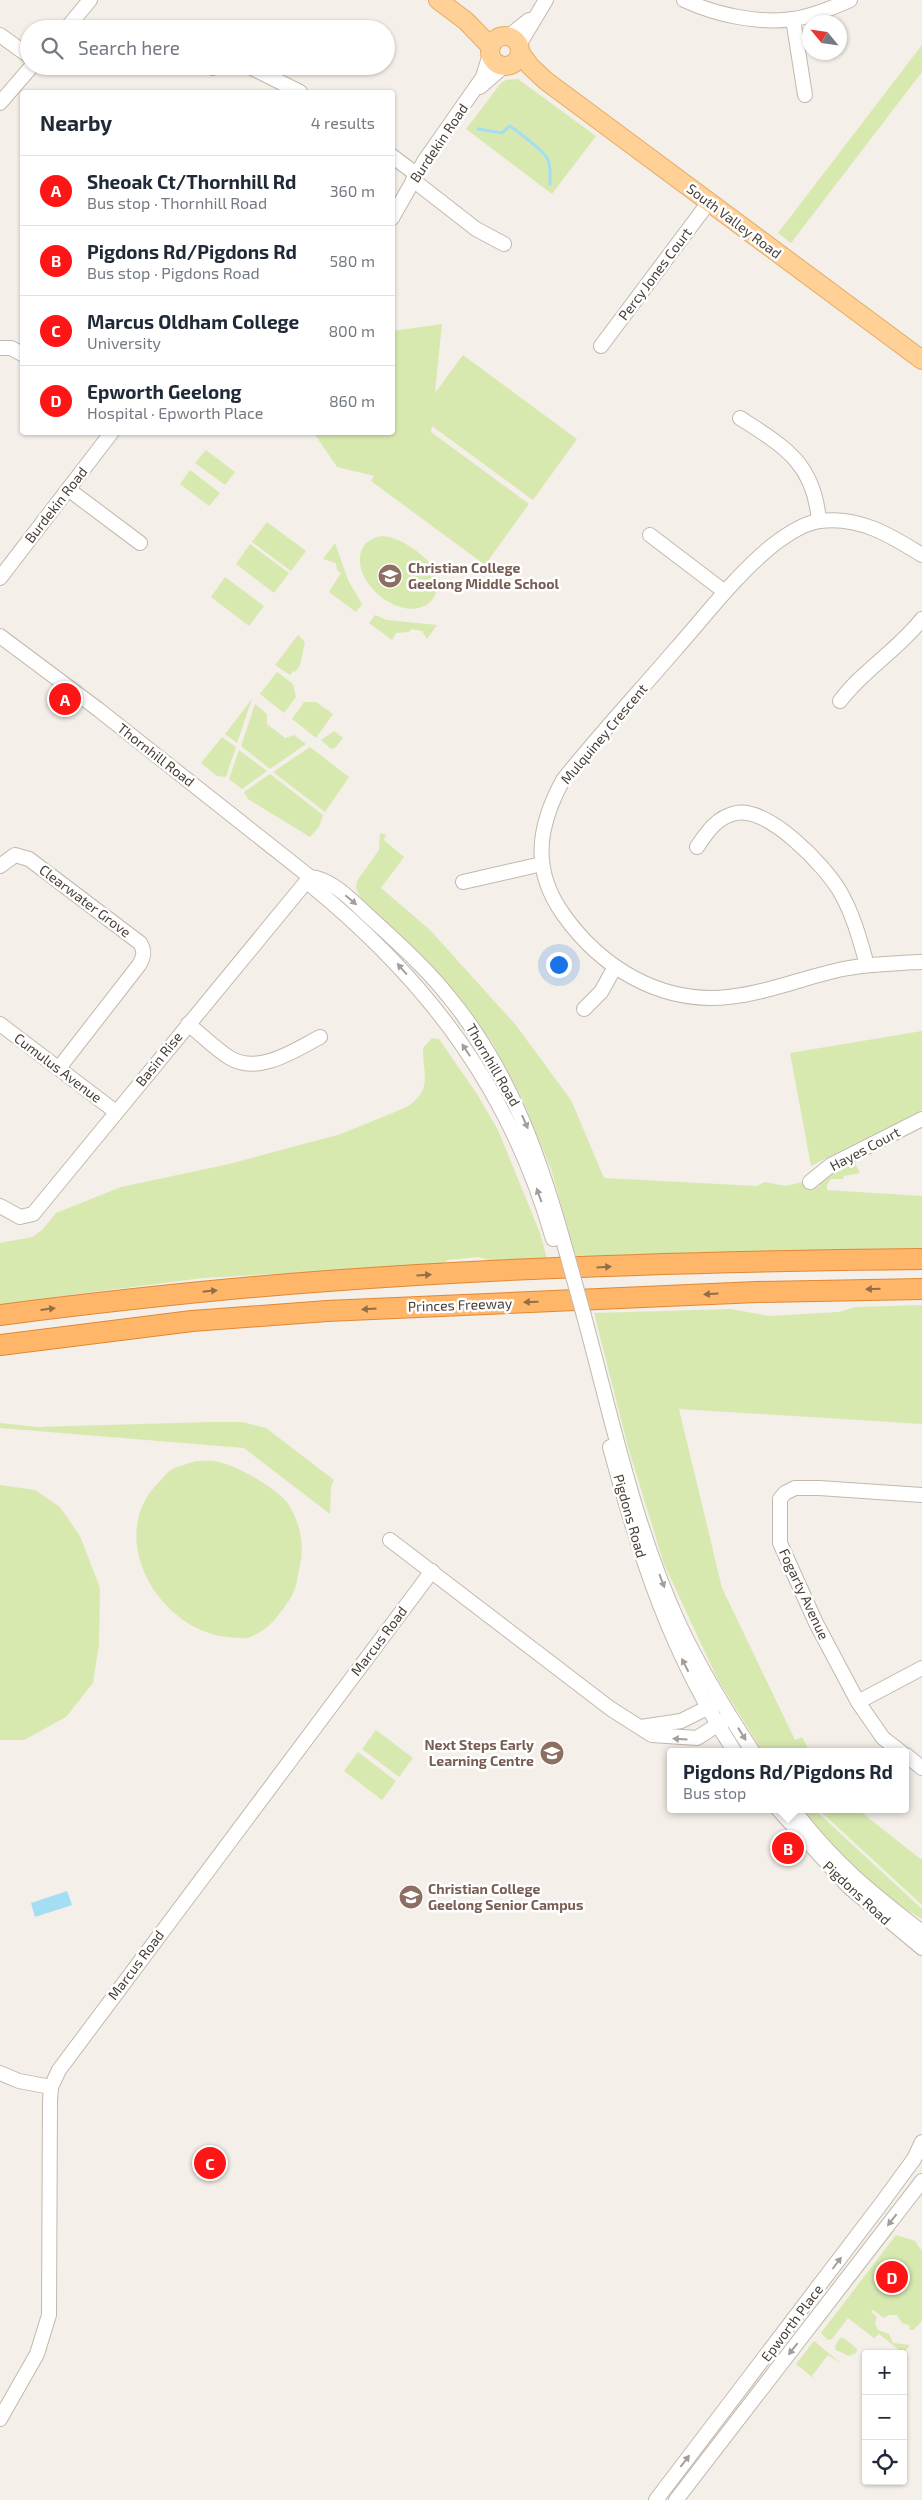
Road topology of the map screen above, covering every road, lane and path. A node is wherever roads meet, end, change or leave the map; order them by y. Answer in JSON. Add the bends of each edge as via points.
{"nodes":[{"id":1,"x":90,"y":0,"type":"edge"},
{"id":2,"x":438,"y":0,"type":"edge"},
{"id":3,"x":546,"y":0,"type":"edge"},
{"id":4,"x":684,"y":0,"type":"edge"},
{"id":5,"x":850,"y":0,"type":"edge"},
{"id":6,"x":793,"y":19,"type":"junction"},
{"id":7,"x":73,"y":20,"type":"edge"},
{"id":8,"x":0,"y":34,"type":"edge"},
{"id":9,"x":20,"y":49,"type":"edge"},
{"id":10,"x":505,"y":50,"type":"junction"},
{"id":11,"x":24,"y":75,"type":"edge"},
{"id":12,"x":266,"y":75,"type":"edge"},
{"id":13,"x":296,"y":90,"type":"edge"},
{"id":14,"x":805,"y":95,"type":"dead end"},
{"id":15,"x":0,"y":102,"type":"edge"},
{"id":16,"x":395,"y":159,"type":"edge"},
{"id":17,"x":414,"y":177,"type":"junction"},
{"id":18,"x":709,"y":202,"type":"junction"},
{"id":19,"x":395,"y":212,"type":"edge"},
{"id":20,"x":504,"y":244,"type":"dead end"},
{"id":21,"x":602,"y":346,"type":"dead end"},
{"id":22,"x":0,"y":348,"type":"edge"},
{"id":23,"x":20,"y":353,"type":"edge"},
{"id":24,"x":922,"y":360,"type":"edge"},
{"id":25,"x":740,"y":418,"type":"dead end"},
{"id":26,"x":110,"y":435,"type":"edge"},
{"id":27,"x":68,"y":489,"type":"junction"},
{"id":28,"x":819,"y":521,"type":"junction"},
{"id":29,"x":650,"y":536,"type":"dead end"},
{"id":30,"x":140,"y":543,"type":"dead end"},
{"id":31,"x":922,"y":555,"type":"edge"},
{"id":32,"x":0,"y":578,"type":"edge"},
{"id":33,"x":725,"y":592,"type":"junction"},
{"id":34,"x":922,"y":619,"type":"edge"},
{"id":35,"x":0,"y":636,"type":"edge"},
{"id":36,"x":840,"y":701,"type":"dead end"},
{"id":37,"x":697,"y":847,"type":"dead end"},
{"id":38,"x":542,"y":864,"type":"junction"},
{"id":39,"x":0,"y":866,"type":"edge"},
{"id":40,"x":310,"y":877,"type":"junction"},
{"id":41,"x":463,"y":882,"type":"dead end"},
{"id":42,"x":922,"y":962,"type":"edge"},
{"id":43,"x":867,"y":965,"type":"junction"},
{"id":44,"x":615,"y":968,"type":"junction"},
{"id":45,"x":584,"y":1009,"type":"dead end"},
{"id":46,"x":0,"y":1024,"type":"edge"},
{"id":47,"x":188,"y":1024,"type":"junction"},
{"id":48,"x":320,"y":1037,"type":"dead end"},
{"id":49,"x":59,"y":1068,"type":"junction"},
{"id":50,"x":116,"y":1112,"type":"junction"},
{"id":51,"x":922,"y":1119,"type":"edge"},
{"id":52,"x":810,"y":1182,"type":"dead end"},
{"id":53,"x":0,"y":1206,"type":"edge"},
{"id":54,"x":922,"y":1259,"type":"edge"},
{"id":55,"x":922,"y":1288,"type":"edge"},
{"id":56,"x":0,"y":1315,"type":"edge"},
{"id":57,"x":579,"y":1316,"type":"junction"},
{"id":58,"x":0,"y":1345,"type":"edge"},
{"id":59,"x":922,"y":1496,"type":"edge"},
{"id":60,"x":390,"y":1540,"type":"dead end"},
{"id":61,"x":432,"y":1571,"type":"junction"},
{"id":62,"x":922,"y":1668,"type":"edge"},
{"id":63,"x":721,"y":1701,"type":"junction"},
{"id":64,"x":858,"y":1702,"type":"junction"},
{"id":65,"x":708,"y":1708,"type":"junction"},
{"id":66,"x":730,"y":1716,"type":"junction"},
{"id":67,"x":718,"y":1725,"type":"junction"},
{"id":68,"x":641,"y":1727,"type":"junction"},
{"id":69,"x":733,"y":1748,"type":"edge"},
{"id":70,"x":750,"y":1748,"type":"edge"},
{"id":71,"x":896,"y":1748,"type":"edge"},
{"id":72,"x":909,"y":1757,"type":"edge"},
{"id":73,"x":922,"y":1768,"type":"edge"},
{"id":74,"x":782,"y":1813,"type":"edge"},
{"id":75,"x":796,"y":1813,"type":"edge"},
{"id":76,"x":879,"y":1899,"type":"junction"},
{"id":77,"x":922,"y":1924,"type":"edge"},
{"id":78,"x":922,"y":1932,"type":"edge"},
{"id":79,"x":922,"y":1948,"type":"edge"},
{"id":80,"x":0,"y":2073,"type":"edge"},
{"id":81,"x":51,"y":2087,"type":"junction"},
{"id":82,"x":922,"y":2142,"type":"edge"},
{"id":83,"x":922,"y":2181,"type":"edge"},
{"id":84,"x":0,"y":2419,"type":"edge"},
{"id":85,"x":656,"y":2500,"type":"edge"},
{"id":86,"x":676,"y":2500,"type":"edge"}],
"edges":[{"from":1,"to":7,"type":"street"},
{"from":2,"to":10,"type":"main road","name":"South Valley Road"},
{"from":3,"to":10,"type":"street"},
{"from":4,"to":6,"type":"street","via":[[732,16]]},
{"from":5,"to":6,"type":"street"},
{"from":6,"to":14,"type":"street"},
{"from":8,"to":9,"type":"street"},
{"from":10,"to":17,"type":"street","name":"Burdekin Road"},
{"from":10,"to":18,"type":"main road","name":"South Valley Road"},
{"from":11,"to":15,"type":"street"},
{"from":12,"to":13,"type":"street"},
{"from":16,"to":17,"type":"street"},
{"from":17,"to":19,"type":"street","name":"Burdekin Road"},
{"from":17,"to":20,"type":"street","via":[[470,224]]},
{"from":18,"to":21,"type":"street","name":"Percy Jones Court"},
{"from":18,"to":24,"type":"main road","name":"South Valley Road"},
{"from":22,"to":23,"type":"street","via":[[11,348]]},
{"from":25,"to":28,"type":"street","via":[[797,461],[810,479]]},
{"from":26,"to":27,"type":"street","name":"Burdekin Road"},
{"from":27,"to":30,"type":"street"},
{"from":27,"to":32,"type":"street","name":"Burdekin Road"},
{"from":28,"to":31,"type":"street","name":"Mulquiney Crescent","via":[[866,525],[885,532]]},
{"from":28,"to":33,"type":"street","name":"Mulquiney Crescent","via":[[789,533],[773,545]]},
{"from":29,"to":33,"type":"street"},
{"from":33,"to":38,"type":"street","name":"Mulquiney Crescent","via":[[563,780],[544,822]]},
{"from":34,"to":36,"type":"street","via":[[897,647],[852,684]]},
{"from":35,"to":40,"type":"street","name":"Thornhill Road"},
{"from":37,"to":43,"type":"street","via":[[710,828],[737,813],[760,819],[788,834],[818,862],[840,891]]},
{"from":38,"to":41,"type":"street"},
{"from":38,"to":44,"type":"street","name":"Mulquiney Crescent","via":[[560,910],[575,931]]},
{"from":39,"to":49,"type":"street","name":"Clearwater Grove","via":[[15,855],[29,859],[140,943],[143,950],[139,965]]},
{"from":40,"to":47,"type":"street","name":"Basin Rise"},
{"from":40,"to":57,"type":"street","name":"Thornhill Road","via":[[312,886],[388,952],[434,1006],[467,1052],[495,1098],[537,1189],[563,1258]]},
{"from":42,"to":43,"type":"street","name":"Mulquiney Crescent"},
{"from":43,"to":44,"type":"street","name":"Mulquiney Crescent","via":[[738,995],[703,998],[649,986]]},
{"from":44,"to":45,"type":"street","via":[[601,992]]},
{"from":46,"to":49,"type":"street","name":"Cumulus Avenue"},
{"from":47,"to":48,"type":"street","via":[[231,1059],[254,1064],[273,1060]]},
{"from":47,"to":50,"type":"street","name":"Basin Rise"},
{"from":49,"to":50,"type":"street","name":"Cumulus Avenue"},
{"from":50,"to":53,"type":"street","name":"Basin Rise","via":[[33,1214],[20,1217]]},
{"from":51,"to":52,"type":"street","name":"Hayes Court","via":[[830,1165]]},
{"from":56,"to":54,"type":"highway","one_way":true,"via":[[329,1281],[631,1265]]},
{"from":55,"to":58,"type":"highway","name":"Princes Freeway","one_way":true,"via":[[327,1311],[192,1321]]},
{"from":57,"to":63,"type":"street","name":"Pigdons Road","one_way":true,"via":[[644,1534],[679,1623]]},
{"from":65,"to":57,"type":"street","name":"Pigdons Road","one_way":true,"via":[[668,1628],[647,1574],[624,1502]]},
{"from":59,"to":64,"type":"street","name":"Fogarty Avenue","via":[[793,1488],[780,1499],[780,1542],[816,1623]]},
{"from":60,"to":61,"type":"street"},
{"from":61,"to":68,"type":"street","via":[[611,1709]]},
{"from":61,"to":81,"type":"street","name":"Marcus Road","via":[[75,2045]]},
{"from":62,"to":64,"type":"street"},
{"from":63,"to":65,"type":"street"},
{"from":63,"to":66,"type":"street","name":"Pigdons Road"},
{"from":64,"to":71,"type":"street","name":"Fogarty Avenue","via":[[883,1738]]},
{"from":65,"to":67,"type":"street","name":"Pigdons Road"},
{"from":65,"to":68,"type":"street","via":[[681,1721]]},
{"from":66,"to":67,"type":"street"},
{"from":66,"to":70,"type":"street","name":"Pigdons Road","one_way":true},
{"from":67,"to":68,"type":"street","one_way":true,"via":[[692,1739],[655,1737]]},
{"from":67,"to":69,"type":"street","name":"Pigdons Road"},
{"from":72,"to":73,"type":"street"},
{"from":74,"to":79,"type":"street","name":"Pigdons Road","via":[[849,1887]]},
{"from":75,"to":76,"type":"street","name":"Pigdons Road","via":[[829,1854]]},
{"from":76,"to":77,"type":"street","via":[[903,1910]]},
{"from":76,"to":78,"type":"street","name":"Pigdons Road"},
{"from":80,"to":81,"type":"street"},
{"from":81,"to":84,"type":"street","name":"Marcus Road","via":[[49,2315],[37,2354]]},
{"from":85,"to":82,"type":"street","name":"Epworth Place","one_way":true,"via":[[910,2165]]},
{"from":83,"to":86,"type":"street","name":"Epworth Place","one_way":true}]}
